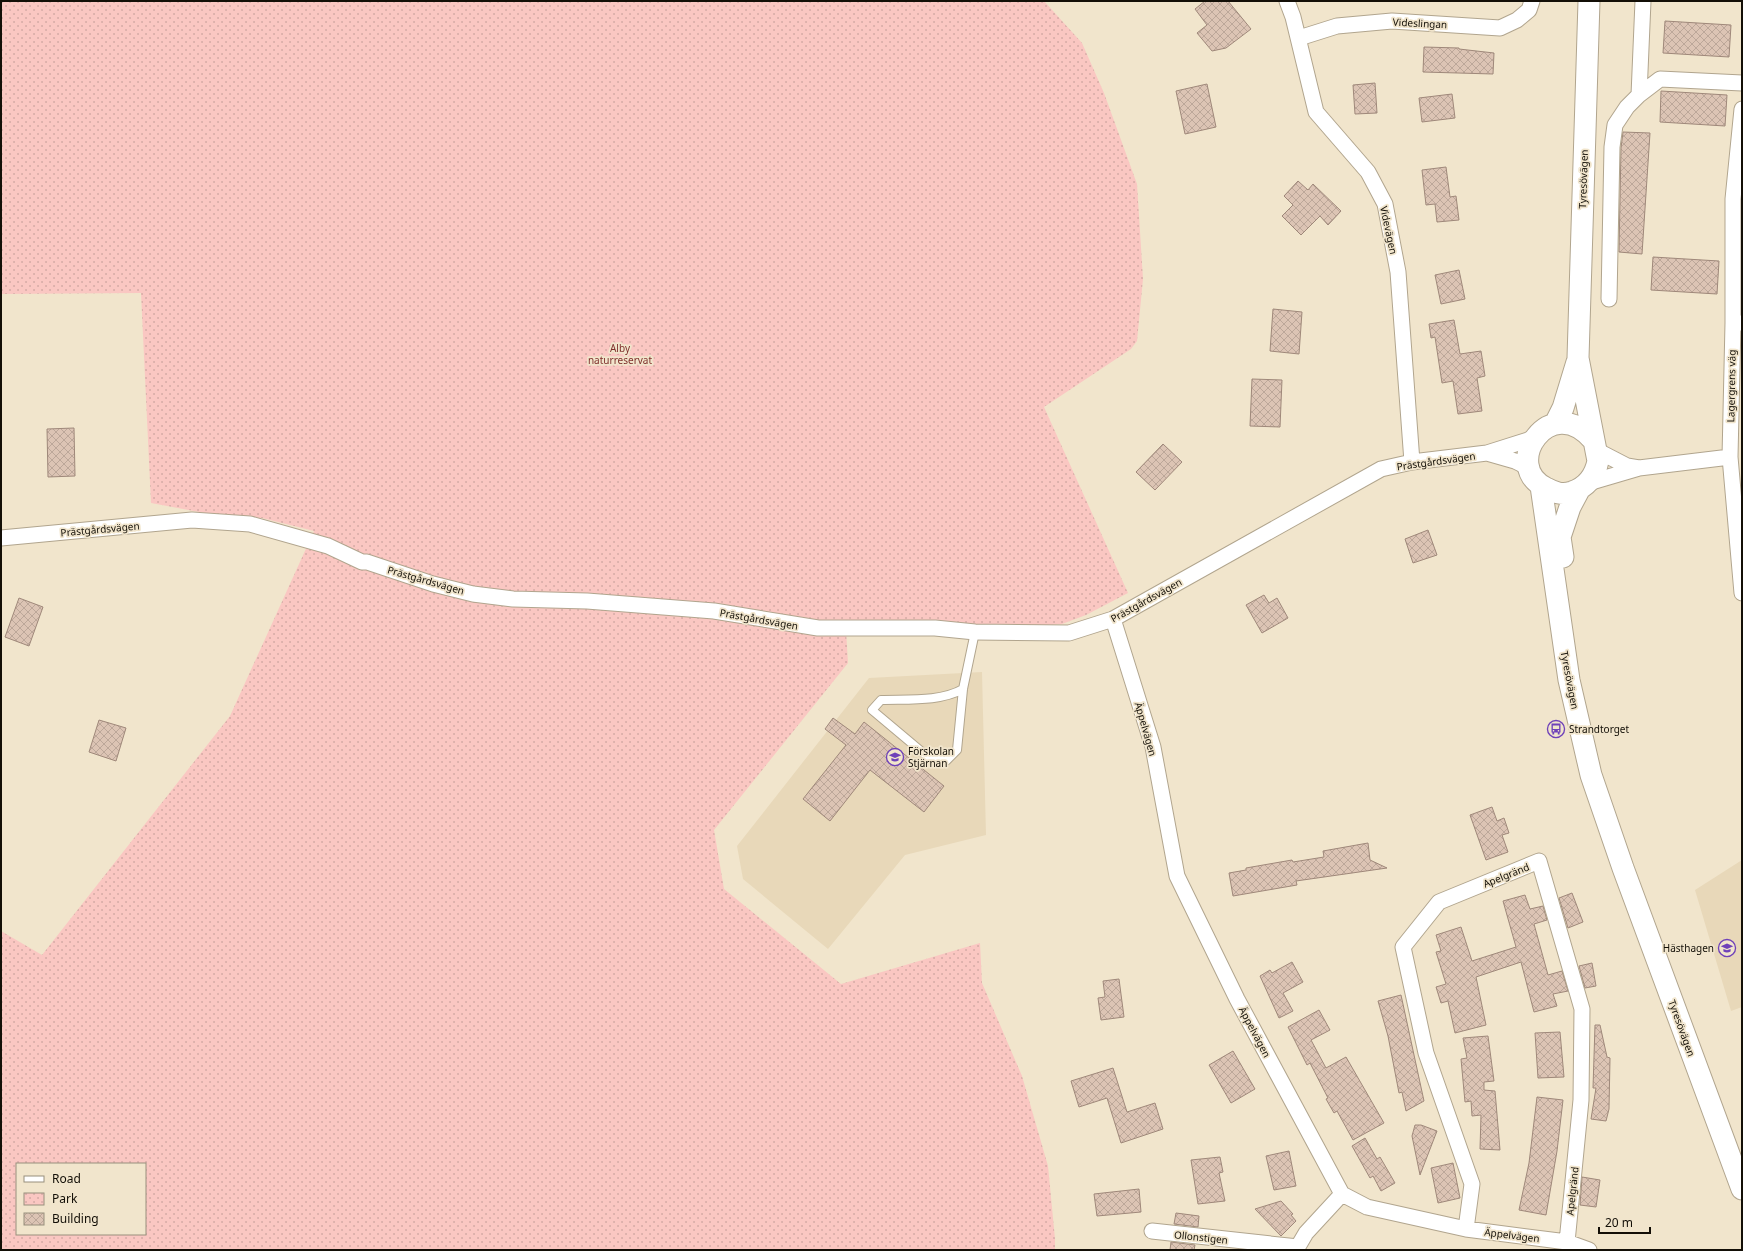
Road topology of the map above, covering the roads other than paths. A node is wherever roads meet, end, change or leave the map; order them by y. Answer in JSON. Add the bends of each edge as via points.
{"nodes":[{"id":1,"x":1287,"y":1,"type":"edge"},
{"id":2,"x":1532,"y":1,"type":"edge"},
{"id":3,"x":1589,"y":1,"type":"edge"},
{"id":4,"x":1643,"y":1,"type":"edge"},
{"id":5,"x":1299,"y":38,"type":"junction"},
{"id":6,"x":1742,"y":83,"type":"edge"},
{"id":7,"x":1639,"y":95,"type":"junction"},
{"id":8,"x":1742,"y":109,"type":"edge"},
{"id":9,"x":1609,"y":299,"type":"dead end"},
{"id":10,"x":1737,"y":323,"type":"edge"},
{"id":11,"x":1578,"y":358,"type":"junction"},
{"id":12,"x":1555,"y":424,"type":"junction"},
{"id":13,"x":1534,"y":438,"type":"junction"},
{"id":14,"x":1595,"y":445,"type":"junction"},
{"id":15,"x":1487,"y":453,"type":"junction"},
{"id":16,"x":1730,"y":458,"type":"junction"},
{"id":17,"x":1412,"y":462,"type":"junction"},
{"id":18,"x":1529,"y":468,"type":"junction"},
{"id":19,"x":1639,"y":468,"type":"junction"},
{"id":20,"x":1541,"y":486,"type":"junction"},
{"id":21,"x":1584,"y":487,"type":"junction"},
{"id":22,"x":1,"y":538,"type":"edge"},
{"id":23,"x":1742,"y":593,"type":"edge"},
{"id":24,"x":1113,"y":619,"type":"junction"},
{"id":25,"x":975,"y":632,"type":"junction"},
{"id":26,"x":963,"y":689,"type":"junction"},
{"id":27,"x":1623,"y":868,"type":"junction"},
{"id":28,"x":1742,"y":1189,"type":"edge"},
{"id":29,"x":1342,"y":1194,"type":"junction"},
{"id":30,"x":1466,"y":1229,"type":"junction"},
{"id":31,"x":1152,"y":1231,"type":"dead end"},
{"id":32,"x":1567,"y":1242,"type":"junction"},
{"id":33,"x":1297,"y":1249,"type":"edge"},
{"id":34,"x":1589,"y":1250,"type":"edge"}],
"edges":[{"from":1,"to":5,"type":"street","name":"Videvägen"},
{"from":2,"to":5,"type":"street","name":"Videslingan","via":[[1529,10],[1517,20],[1500,28],[1392,21],[1337,26]]},
{"from":3,"to":11,"type":"main road","name":"Tyresövägen"},
{"from":4,"to":7,"type":"street"},
{"from":5,"to":17,"type":"street","name":"Videvägen","via":[[1316,112],[1368,172],[1385,204],[1398,272]]},
{"from":6,"to":7,"type":"street","via":[[1660,79]]},
{"from":7,"to":9,"type":"street","via":[[1627,106],[1615,125],[1612,147]]},
{"from":8,"to":10,"type":"street","name":"Lagergrens väg","via":[[1733,199]]},
{"from":10,"to":16,"type":"street","name":"Lagergrens väg"},
{"from":11,"to":12,"type":"main road","name":"Tyresövägen","via":[[1563,408]]},
{"from":11,"to":14,"type":"main road","name":"Tyresövägen"},
{"from":12,"to":13,"type":"main road","via":[[1544,428]]},
{"from":12,"to":14,"type":"main road","via":[[1576,426],[1586,432]]},
{"from":13,"to":15,"type":"street","name":"Prästgårdsvägen"},
{"from":13,"to":18,"type":"main road","via":[[1528,457]]},
{"from":14,"to":19,"type":"street","via":[[1627,466]]},
{"from":14,"to":21,"type":"main road","name":"Tyresövägen","via":[[1598,462],[1596,472]]},
{"from":15,"to":17,"type":"street","name":"Prästgårdsvägen"},
{"from":15,"to":18,"type":"street","name":"Prästgårdsvägen"},
{"from":16,"to":19,"type":"street"},
{"from":16,"to":23,"type":"street","name":"Lagergrens väg"},
{"from":17,"to":24,"type":"street","name":"Prästgårdsvägen","via":[[1381,470]]},
{"from":18,"to":20,"type":"main road","name":"Tyresövägen"},
{"from":19,"to":21,"type":"street"},
{"from":20,"to":21,"type":"main road","via":[[1556,493],[1567,494]]},
{"from":20,"to":27,"type":"main road","name":"Tyresövägen","via":[[1569,680],[1591,775]]},
{"from":21,"to":27,"type":"main road","name":"Tyresövägen","via":[[1570,507],[1560,537],[1580,676]]},
{"from":22,"to":25,"type":"street","name":"Prästgårdsvägen","via":[[192,520],[250,524],[328,546],[362,562],[473,594],[513,599],[587,601],[714,611],[818,628],[935,628]]},
{"from":24,"to":25,"type":"street","name":"Prästgårdsvägen","via":[[1069,633]]},
{"from":24,"to":29,"type":"street","name":"Äppelvägen","via":[[1153,747],[1177,876],[1237,999]]},
{"from":25,"to":26,"type":"lane"},
{"from":26,"to":26,"type":"lane","via":[[957,750],[946,761],[928,757],[872,710],[881,700],[935,698],[952,695]]},
{"from":27,"to":28,"type":"main road","name":"Tyresövägen"},
{"from":29,"to":30,"type":"street","name":"Äppelvägen","via":[[1366,1207]]},
{"from":29,"to":33,"type":"street","name":"Ollonstigen","via":[[1306,1233]]},
{"from":30,"to":32,"type":"street","name":"Äppelvägen"},
{"from":30,"to":32,"type":"street","name":"Apelgränd","via":[[1472,1184],[1426,1053],[1403,947],[1439,902],[1539,862],[1582,1009],[1581,1100]]},
{"from":31,"to":33,"type":"street","name":"Ollonstigen"},
{"from":32,"to":34,"type":"street","name":"Äppelvägen"}]}
